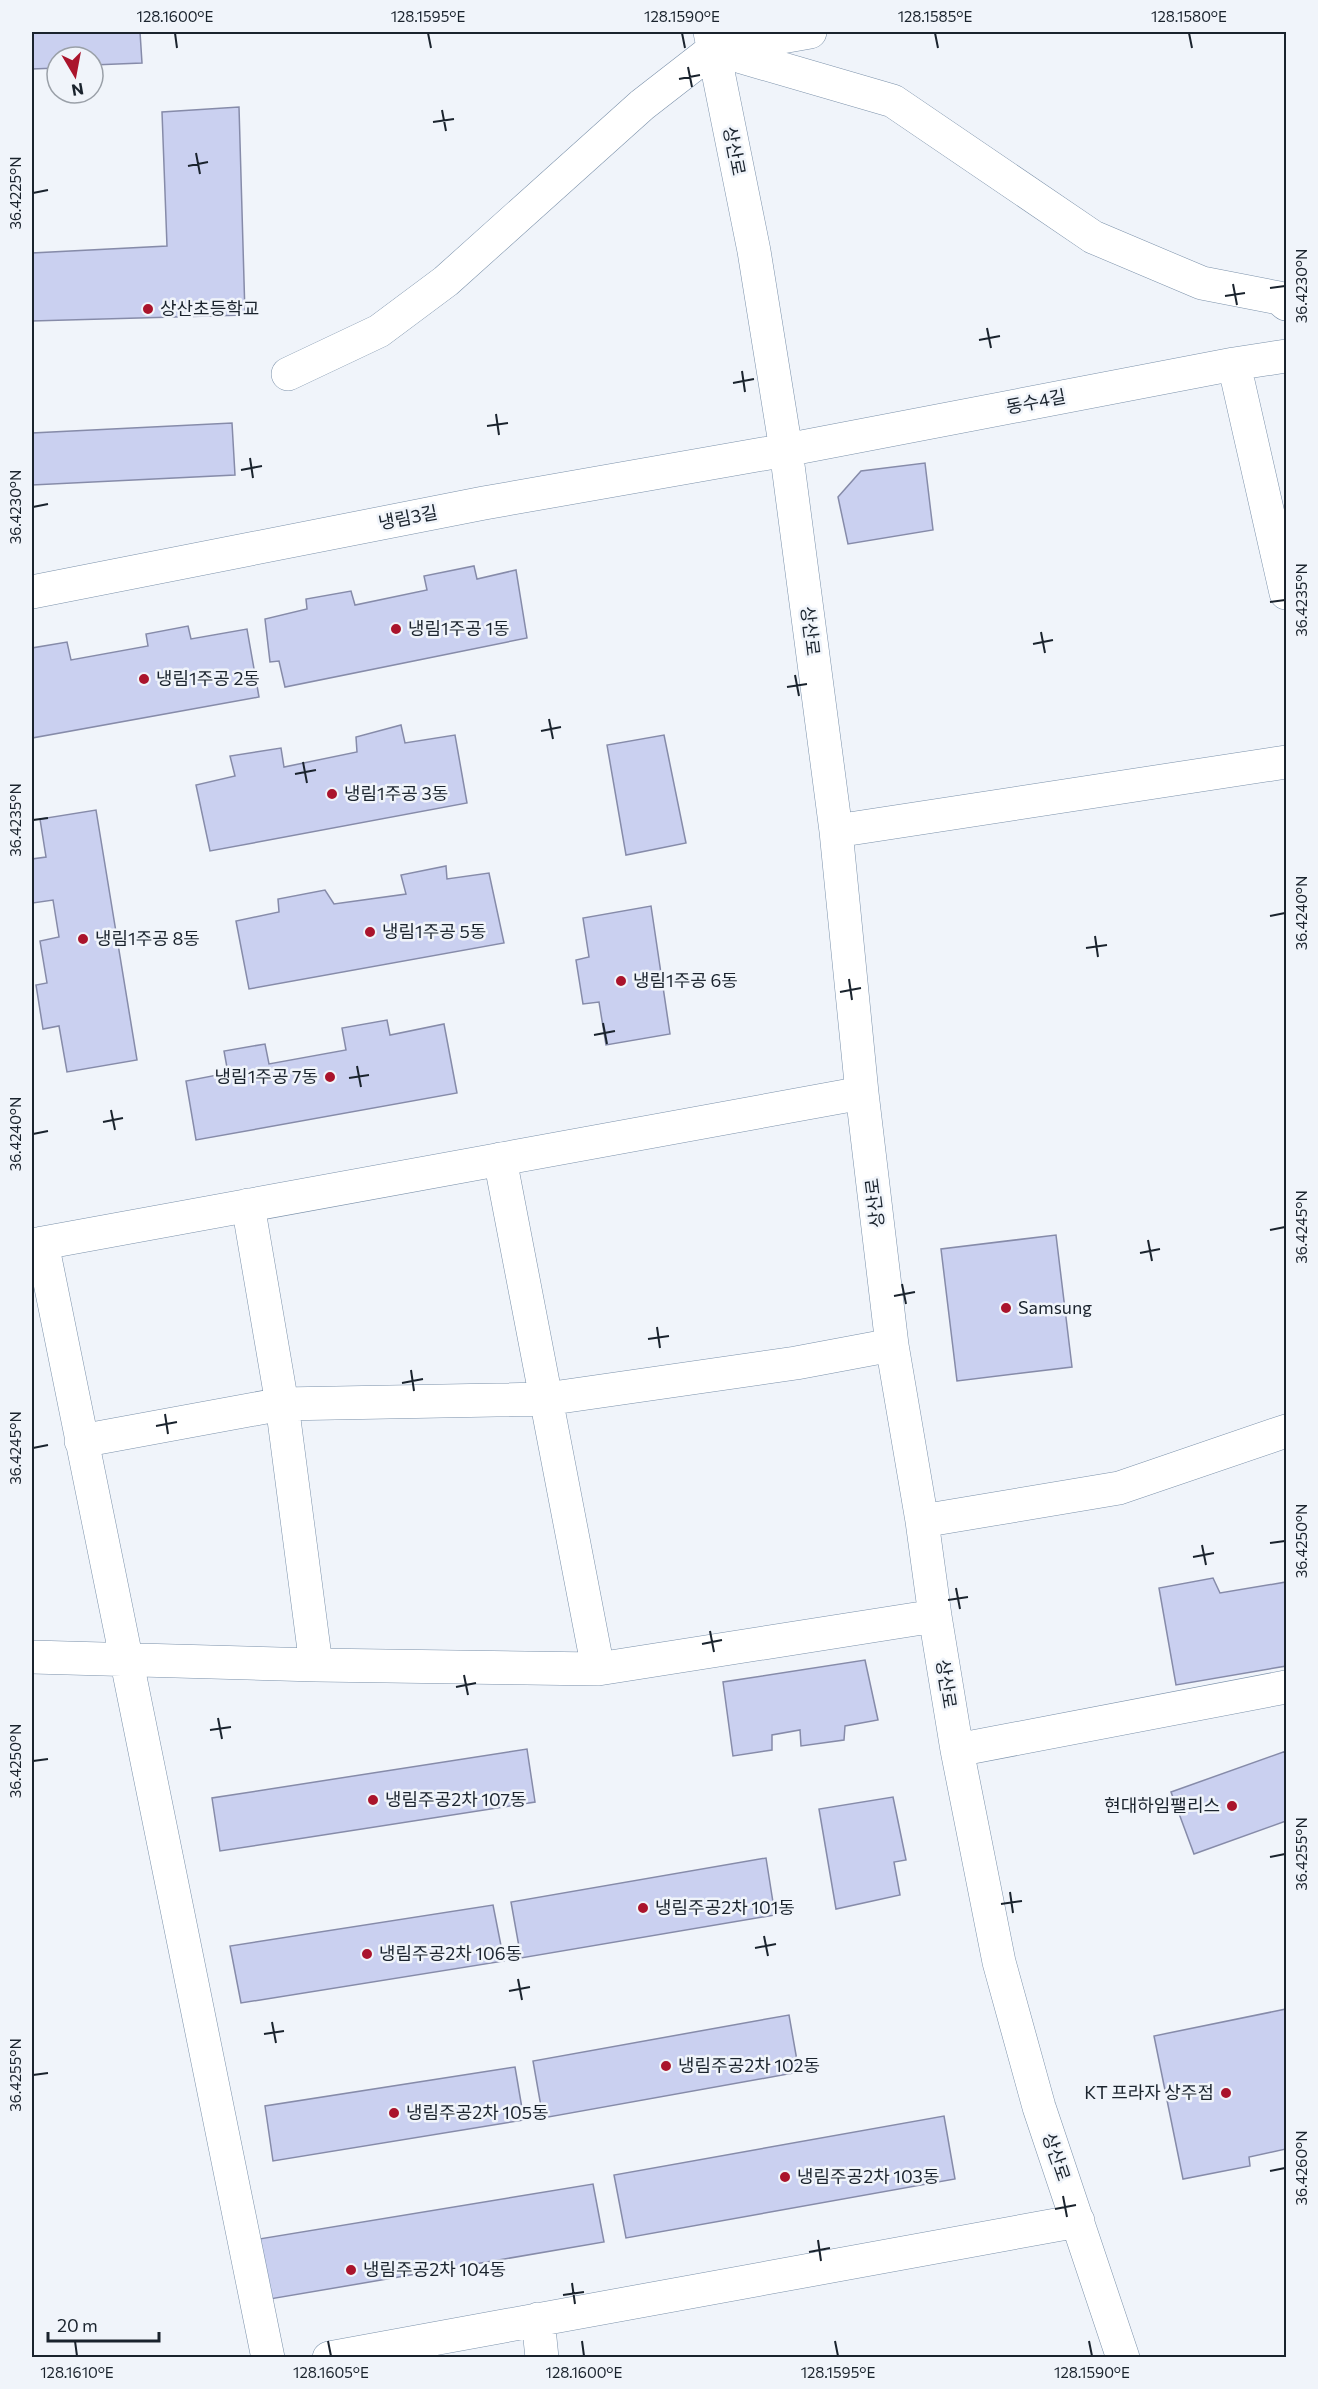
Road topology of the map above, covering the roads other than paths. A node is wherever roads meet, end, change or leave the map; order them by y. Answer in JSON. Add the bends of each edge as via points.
{"nodes":[{"id":1,"x":810,"y":32,"type":"edge"},
{"id":2,"x":712,"y":40,"type":"edge"},
{"id":3,"x":1287,"y":304,"type":"edge"},
{"id":4,"x":1287,"y":356,"type":"edge"},
{"id":5,"x":1234,"y":364,"type":"junction"},
{"id":6,"x":288,"y":374,"type":"dead end"},
{"id":7,"x":786,"y":450,"type":"junction"},
{"id":8,"x":32,"y":592,"type":"edge"},
{"id":9,"x":1287,"y":593,"type":"edge"},
{"id":10,"x":1287,"y":762,"type":"edge"},
{"id":11,"x":836,"y":831,"type":"junction"},
{"id":12,"x":862,"y":1093,"type":"junction"},
{"id":13,"x":500,"y":1159,"type":"junction"},
{"id":14,"x":248,"y":1205,"type":"junction"},
{"id":15,"x":37,"y":1244,"type":"edge"},
{"id":16,"x":892,"y":1345,"type":"junction"},
{"id":17,"x":546,"y":1399,"type":"junction"},
{"id":18,"x":282,"y":1404,"type":"junction"},
{"id":19,"x":1287,"y":1431,"type":"edge"},
{"id":20,"x":81,"y":1441,"type":"junction"},
{"id":21,"x":922,"y":1521,"type":"junction"},
{"id":22,"x":935,"y":1616,"type":"junction"},
{"id":23,"x":32,"y":1657,"type":"edge"},
{"id":24,"x":126,"y":1660,"type":"junction"},
{"id":25,"x":316,"y":1665,"type":"junction"},
{"id":26,"x":598,"y":1669,"type":"junction"},
{"id":27,"x":1287,"y":1687,"type":"edge"},
{"id":28,"x":957,"y":1750,"type":"junction"},
{"id":29,"x":1078,"y":2221,"type":"junction"},
{"id":30,"x":538,"y":2319,"type":"junction"},
{"id":31,"x":268,"y":2358,"type":"edge"},
{"id":32,"x":329,"y":2358,"type":"edge"},
{"id":33,"x":542,"y":2358,"type":"edge"},
{"id":34,"x":1124,"y":2358,"type":"edge"}],
"edges":[{"from":1,"to":2,"type":"street"},
{"from":2,"to":3,"type":"street","via":[[893,101],[1093,237],[1202,283],[1279,298]]},
{"from":2,"to":6,"type":"street","via":[[446,281],[379,332]]},
{"from":2,"to":7,"type":"street","name":"상산로","via":[[754,251]]},
{"from":4,"to":5,"type":"street","name":"동수4길"},
{"from":5,"to":7,"type":"street","name":"동수4길"},
{"from":5,"to":9,"type":"street"},
{"from":7,"to":8,"type":"street","name":"냉림3길","via":[[484,503]]},
{"from":7,"to":11,"type":"street","name":"상산로"},
{"from":10,"to":11,"type":"street"},
{"from":11,"to":12,"type":"street","name":"상산로"},
{"from":12,"to":13,"type":"street"},
{"from":12,"to":16,"type":"street","name":"상산로"},
{"from":13,"to":14,"type":"street"},
{"from":13,"to":17,"type":"street"},
{"from":14,"to":15,"type":"street"},
{"from":14,"to":18,"type":"street"},
{"from":15,"to":20,"type":"street"},
{"from":16,"to":17,"type":"street"},
{"from":16,"to":21,"type":"street","name":"상산로"},
{"from":17,"to":18,"type":"street"},
{"from":17,"to":26,"type":"street"},
{"from":18,"to":20,"type":"street"},
{"from":18,"to":25,"type":"street"},
{"from":19,"to":21,"type":"street","via":[[1119,1488]]},
{"from":20,"to":24,"type":"street"},
{"from":21,"to":22,"type":"street","name":"상산로"},
{"from":22,"to":26,"type":"street"},
{"from":22,"to":28,"type":"street","name":"상산로"},
{"from":23,"to":24,"type":"street"},
{"from":24,"to":25,"type":"street"},
{"from":24,"to":31,"type":"street"},
{"from":25,"to":26,"type":"street"},
{"from":27,"to":28,"type":"street"},
{"from":28,"to":29,"type":"street","name":"상산로","via":[[999,1962],[1039,2107]]},
{"from":29,"to":30,"type":"street"},
{"from":29,"to":34,"type":"street","name":"상산로"},
{"from":30,"to":32,"type":"street"},
{"from":30,"to":33,"type":"street"}]}
